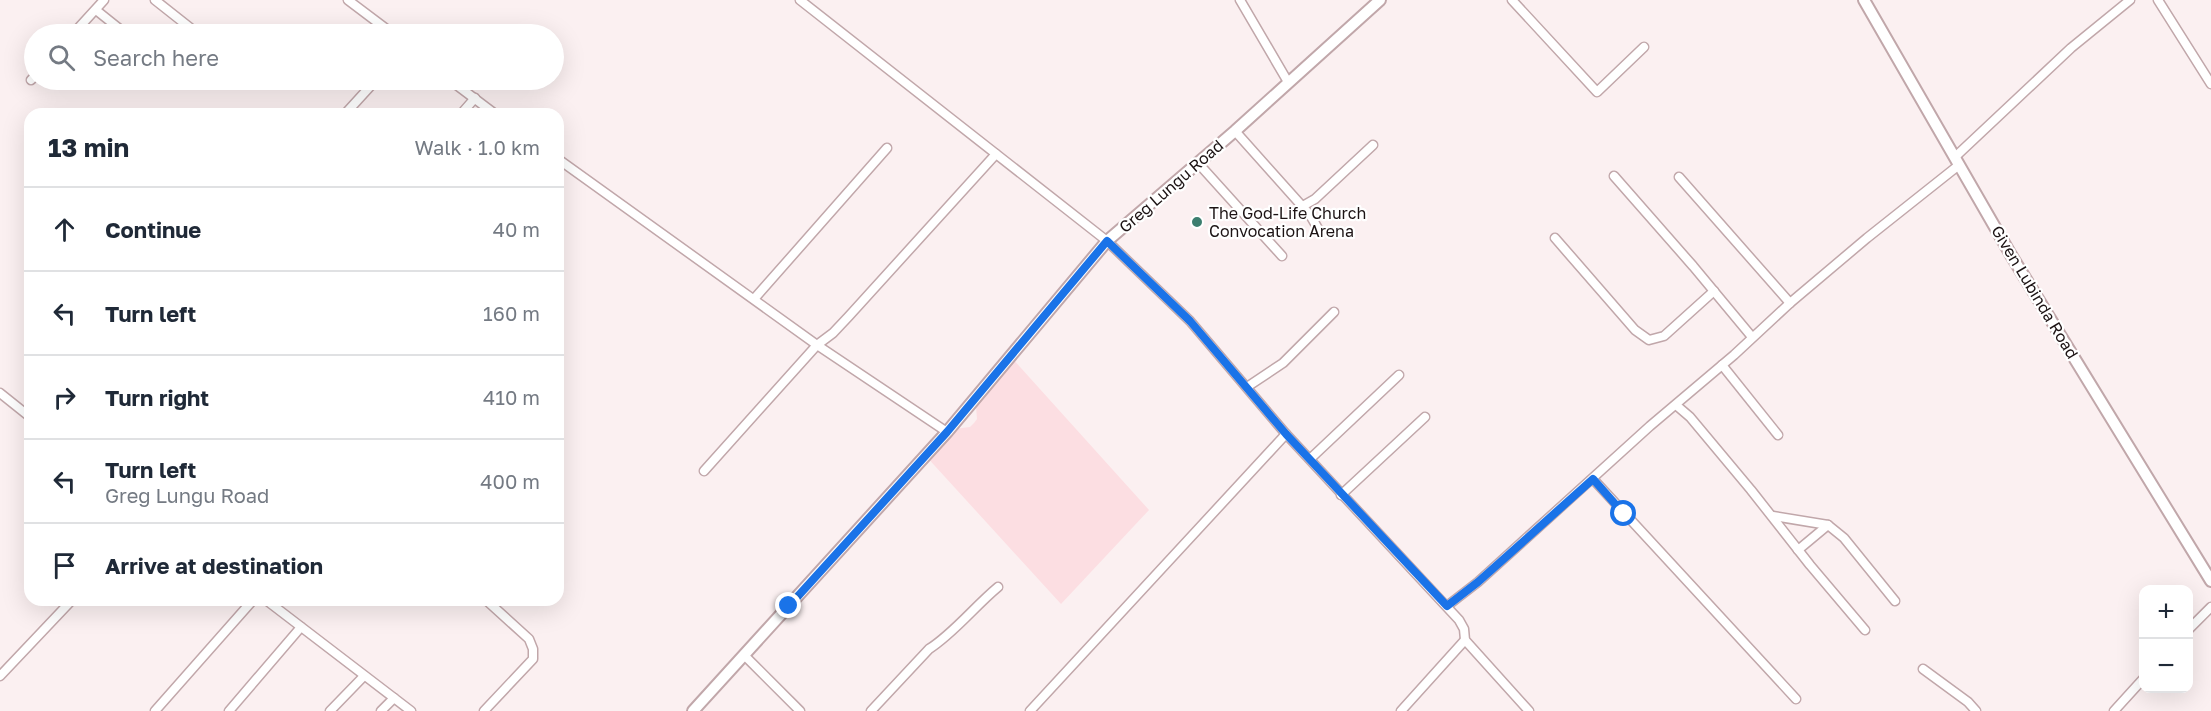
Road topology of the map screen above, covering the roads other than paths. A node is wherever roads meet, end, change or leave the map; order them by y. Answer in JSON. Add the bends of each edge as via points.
{"nodes":[{"id":1,"x":104,"y":0,"type":"edge"},
{"id":2,"x":155,"y":0,"type":"edge"},
{"id":3,"x":348,"y":0,"type":"edge"},
{"id":4,"x":800,"y":0,"type":"edge"},
{"id":5,"x":1240,"y":0,"type":"edge"},
{"id":6,"x":1380,"y":0,"type":"edge"},
{"id":7,"x":1512,"y":0,"type":"edge"},
{"id":8,"x":1864,"y":0,"type":"edge"},
{"id":9,"x":2130,"y":0,"type":"edge"},
{"id":10,"x":2158,"y":0,"type":"edge"},
{"id":11,"x":96,"y":10,"type":"junction"},
{"id":12,"x":83,"y":24,"type":"edge"},
{"id":13,"x":114,"y":24,"type":"edge"},
{"id":14,"x":185,"y":24,"type":"edge"},
{"id":15,"x":380,"y":24,"type":"edge"},
{"id":16,"x":1644,"y":47,"type":"dead end"},
{"id":17,"x":1288,"y":82,"type":"junction"},
{"id":18,"x":2211,"y":84,"type":"edge"},
{"id":19,"x":367,"y":90,"type":"edge"},
{"id":20,"x":464,"y":90,"type":"edge"},
{"id":21,"x":475,"y":98,"type":"junction"},
{"id":22,"x":350,"y":108,"type":"edge"},
{"id":23,"x":466,"y":108,"type":"edge"},
{"id":24,"x":488,"y":108,"type":"edge"},
{"id":25,"x":1235,"y":131,"type":"junction"},
{"id":26,"x":1373,"y":145,"type":"dead end"},
{"id":27,"x":887,"y":148,"type":"dead end"},
{"id":28,"x":996,"y":154,"type":"junction"},
{"id":29,"x":1957,"y":161,"type":"junction"},
{"id":30,"x":564,"y":163,"type":"edge"},
{"id":31,"x":1198,"y":163,"type":"junction"},
{"id":32,"x":1614,"y":176,"type":"dead end"},
{"id":33,"x":1679,"y":177,"type":"dead end"},
{"id":34,"x":1301,"y":207,"type":"junction"},
{"id":35,"x":1320,"y":232,"type":"dead end"},
{"id":36,"x":1554,"y":238,"type":"dead end"},
{"id":37,"x":1107,"y":241,"type":"junction"},
{"id":38,"x":1282,"y":256,"type":"dead end"},
{"id":39,"x":1714,"y":291,"type":"junction"},
{"id":40,"x":754,"y":299,"type":"junction"},
{"id":41,"x":1790,"y":303,"type":"junction"},
{"id":42,"x":1334,"y":312,"type":"dead end"},
{"id":43,"x":1752,"y":337,"type":"junction"},
{"id":44,"x":817,"y":345,"type":"junction"},
{"id":45,"x":1722,"y":365,"type":"junction"},
{"id":46,"x":1399,"y":375,"type":"dead end"},
{"id":47,"x":1246,"y":387,"type":"junction"},
{"id":48,"x":0,"y":393,"type":"edge"},
{"id":49,"x":1676,"y":405,"type":"junction"},
{"id":50,"x":24,"y":412,"type":"edge"},
{"id":51,"x":1425,"y":417,"type":"dead end"},
{"id":52,"x":947,"y":432,"type":"junction"},
{"id":53,"x":1286,"y":434,"type":"junction"},
{"id":54,"x":1778,"y":435,"type":"dead end"},
{"id":55,"x":1310,"y":459,"type":"junction"},
{"id":56,"x":704,"y":471,"type":"dead end"},
{"id":57,"x":1593,"y":479,"type":"junction"},
{"id":58,"x":1341,"y":495,"type":"junction"},
{"id":59,"x":1773,"y":516,"type":"junction"},
{"id":60,"x":1828,"y":525,"type":"junction"},
{"id":61,"x":1798,"y":550,"type":"junction"},
{"id":62,"x":2211,"y":581,"type":"edge"},
{"id":63,"x":998,"y":587,"type":"dead end"},
{"id":64,"x":1895,"y":601,"type":"dead end"},
{"id":65,"x":66,"y":606,"type":"edge"},
{"id":66,"x":248,"y":606,"type":"edge"},
{"id":67,"x":274,"y":606,"type":"edge"},
{"id":68,"x":493,"y":606,"type":"edge"},
{"id":69,"x":1447,"y":606,"type":"junction"},
{"id":70,"x":2211,"y":607,"type":"edge"},
{"id":71,"x":2193,"y":625,"type":"edge"},
{"id":72,"x":301,"y":627,"type":"junction"},
{"id":73,"x":1865,"y":630,"type":"dead end"},
{"id":74,"x":1465,"y":640,"type":"junction"},
{"id":75,"x":745,"y":656,"type":"junction"},
{"id":76,"x":1923,"y":669,"type":"dead end"},
{"id":77,"x":0,"y":676,"type":"edge"},
{"id":78,"x":364,"y":676,"type":"junction"},
{"id":79,"x":2139,"y":684,"type":"edge"},
{"id":80,"x":394,"y":698,"type":"junction"},
{"id":81,"x":1796,"y":699,"type":"dead end"},
{"id":82,"x":154,"y":711,"type":"edge"},
{"id":83,"x":229,"y":711,"type":"edge"},
{"id":84,"x":330,"y":711,"type":"edge"},
{"id":85,"x":381,"y":711,"type":"edge"},
{"id":86,"x":411,"y":711,"type":"edge"},
{"id":87,"x":484,"y":711,"type":"edge"},
{"id":88,"x":693,"y":711,"type":"edge"},
{"id":89,"x":800,"y":711,"type":"edge"},
{"id":90,"x":871,"y":711,"type":"edge"},
{"id":91,"x":1030,"y":711,"type":"edge"},
{"id":92,"x":1401,"y":711,"type":"edge"},
{"id":93,"x":1529,"y":711,"type":"edge"},
{"id":94,"x":1976,"y":711,"type":"edge"},
{"id":95,"x":2114,"y":711,"type":"edge"}],
"edges":[{"from":1,"to":11,"type":"street"},
{"from":2,"to":14,"type":"street"},
{"from":3,"to":15,"type":"street"},
{"from":4,"to":28,"type":"street"},
{"from":5,"to":17,"type":"street"},
{"from":6,"to":17,"type":"street","name":"Greg Lungu Road"},
{"from":7,"to":16,"type":"street","via":[[1597,92]]},
{"from":8,"to":29,"type":"street","name":"Given Lubinda Road"},
{"from":9,"to":29,"type":"street","via":[[2071,48]]},
{"from":10,"to":18,"type":"street"},
{"from":11,"to":12,"type":"street"},
{"from":11,"to":13,"type":"street"},
{"from":17,"to":25,"type":"street","name":"Greg Lungu Road"},
{"from":19,"to":22,"type":"street"},
{"from":20,"to":21,"type":"street"},
{"from":21,"to":23,"type":"street"},
{"from":21,"to":24,"type":"street"},
{"from":25,"to":31,"type":"street","name":"Greg Lungu Road"},
{"from":25,"to":34,"type":"street"},
{"from":26,"to":34,"type":"street","via":[[1315,199]]},
{"from":27,"to":40,"type":"street"},
{"from":28,"to":37,"type":"street"},
{"from":28,"to":44,"type":"street","via":[[849,316]]},
{"from":29,"to":41,"type":"street"},
{"from":29,"to":62,"type":"street","name":"Given Lubinda Road"},
{"from":30,"to":40,"type":"street"},
{"from":31,"to":37,"type":"street","name":"Greg Lungu Road"},
{"from":31,"to":38,"type":"street"},
{"from":32,"to":39,"type":"street"},
{"from":33,"to":41,"type":"street"},
{"from":34,"to":35,"type":"street"},
{"from":36,"to":39,"type":"street","via":[[1635,330],[1649,340],[1665,336]]},
{"from":37,"to":47,"type":"street","via":[[1190,321]]},
{"from":37,"to":52,"type":"street","name":"Greg Lungu Road"},
{"from":39,"to":43,"type":"street"},
{"from":40,"to":44,"type":"street"},
{"from":41,"to":43,"type":"street"},
{"from":42,"to":47,"type":"street","via":[[1283,363]]},
{"from":43,"to":45,"type":"street"},
{"from":44,"to":52,"type":"street"},
{"from":44,"to":56,"type":"street"},
{"from":45,"to":49,"type":"street"},
{"from":45,"to":54,"type":"street"},
{"from":46,"to":55,"type":"street"},
{"from":47,"to":53,"type":"street"},
{"from":48,"to":50,"type":"street"},
{"from":49,"to":57,"type":"street"},
{"from":49,"to":59,"type":"street"},
{"from":51,"to":58,"type":"street"},
{"from":52,"to":75,"type":"street","name":"Greg Lungu Road"},
{"from":53,"to":55,"type":"street"},
{"from":53,"to":91,"type":"street"},
{"from":55,"to":58,"type":"street"},
{"from":57,"to":69,"type":"street"},
{"from":57,"to":81,"type":"street"},
{"from":58,"to":69,"type":"street"},
{"from":59,"to":60,"type":"street"},
{"from":59,"to":61,"type":"street"},
{"from":60,"to":61,"type":"street"},
{"from":60,"to":64,"type":"street","via":[[1844,538]]},
{"from":61,"to":73,"type":"street"},
{"from":63,"to":90,"type":"street","via":[[929,649]]},
{"from":65,"to":77,"type":"street"},
{"from":66,"to":82,"type":"street"},
{"from":67,"to":72,"type":"street"},
{"from":68,"to":87,"type":"street","via":[[529,639],[533,659]]},
{"from":69,"to":74,"type":"street","via":[[1464,629]]},
{"from":70,"to":71,"type":"street"},
{"from":72,"to":78,"type":"street"},
{"from":72,"to":83,"type":"street"},
{"from":74,"to":92,"type":"street"},
{"from":74,"to":93,"type":"street"},
{"from":75,"to":88,"type":"street","name":"Greg Lungu Road"},
{"from":75,"to":89,"type":"street"},
{"from":76,"to":94,"type":"street"},
{"from":78,"to":80,"type":"street"},
{"from":78,"to":84,"type":"street"},
{"from":79,"to":95,"type":"street"},
{"from":80,"to":85,"type":"street"},
{"from":80,"to":86,"type":"street"}]}
